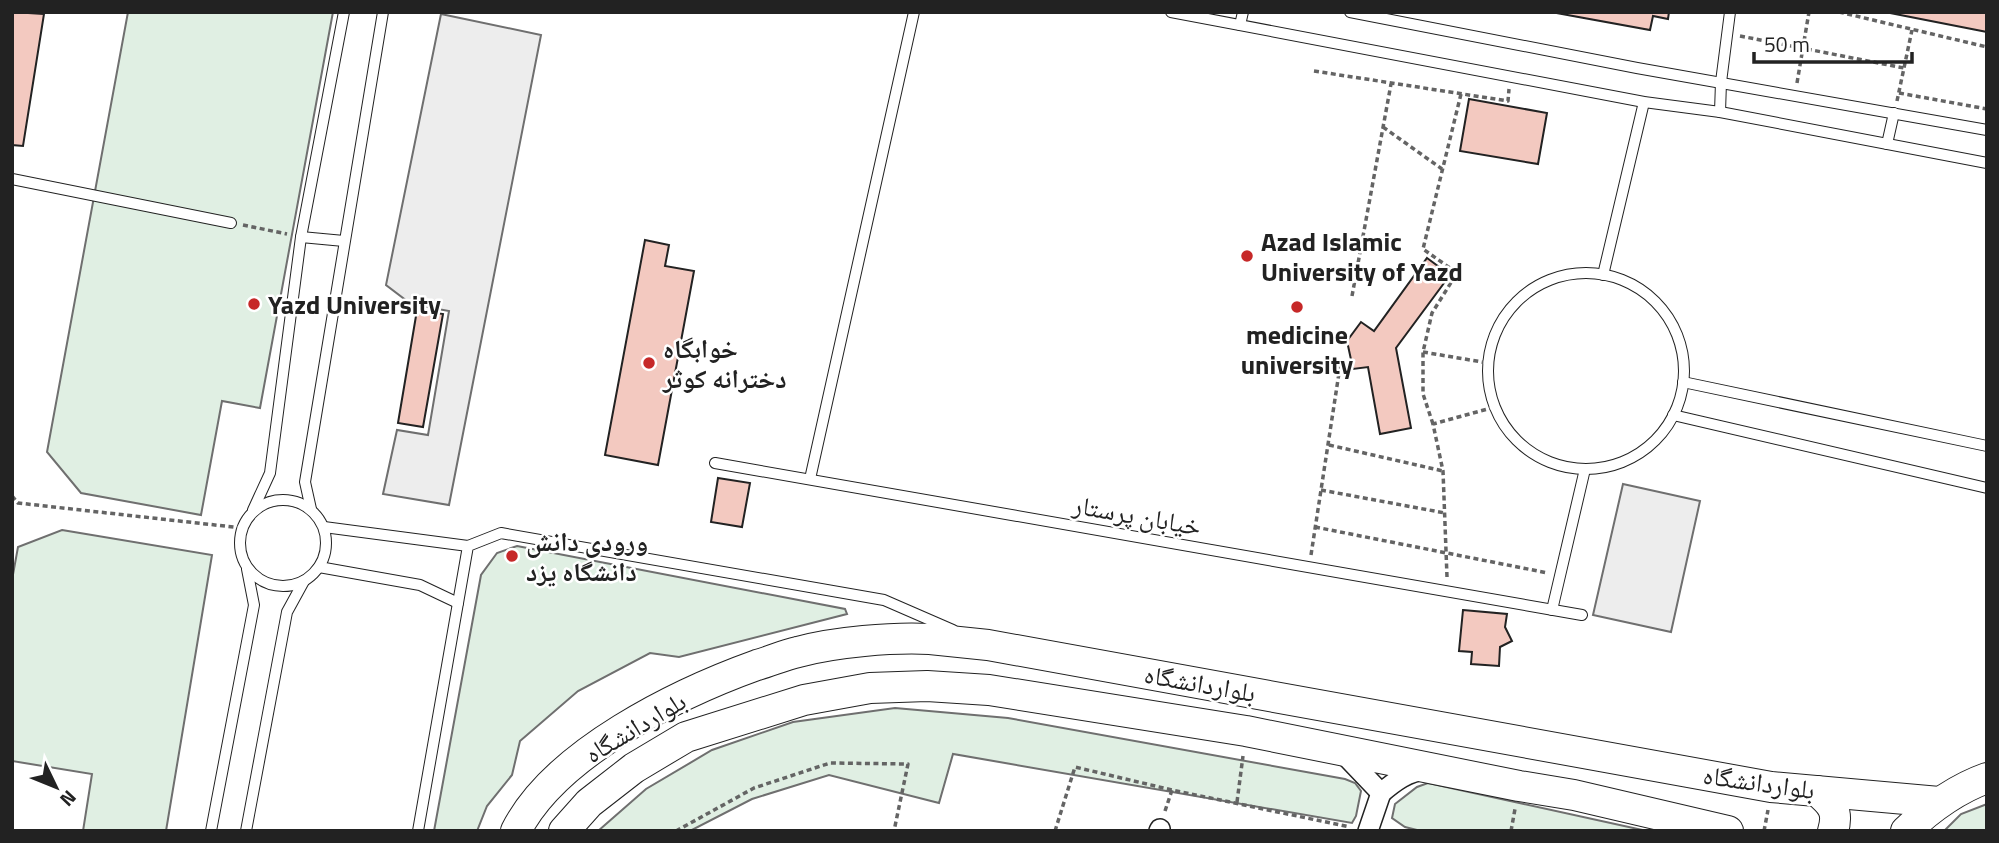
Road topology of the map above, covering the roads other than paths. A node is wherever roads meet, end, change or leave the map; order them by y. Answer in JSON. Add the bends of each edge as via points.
{"nodes":[{"id":1,"x":344,"y":12,"type":"edge"},
{"id":2,"x":383,"y":12,"type":"edge"},
{"id":3,"x":914,"y":12,"type":"edge"},
{"id":4,"x":1171,"y":12,"type":"edge"},
{"id":5,"x":1243,"y":12,"type":"edge"},
{"id":6,"x":1350,"y":12,"type":"edge"},
{"id":7,"x":1730,"y":12,"type":"edge"},
{"id":8,"x":1240,"y":25,"type":"junction"},
{"id":9,"x":1721,"y":82,"type":"junction"},
{"id":10,"x":1644,"y":102,"type":"junction"},
{"id":11,"x":1720,"y":112,"type":"junction"},
{"id":12,"x":1894,"y":113,"type":"junction"},
{"id":13,"x":1987,"y":130,"type":"edge"},
{"id":14,"x":1887,"y":144,"type":"junction"},
{"id":15,"x":1987,"y":163,"type":"edge"},
{"id":16,"x":12,"y":179,"type":"edge"},
{"id":17,"x":230,"y":223,"type":"road end"},
{"id":18,"x":301,"y":237,"type":"junction"},
{"id":19,"x":344,"y":241,"type":"junction"},
{"id":20,"x":1603,"y":275,"type":"junction"},
{"id":21,"x":1683,"y":382,"type":"junction"},
{"id":22,"x":1673,"y":415,"type":"junction"},
{"id":23,"x":1987,"y":446,"type":"edge"},
{"id":24,"x":715,"y":463,"type":"dead end"},
{"id":25,"x":1585,"y":469,"type":"junction"},
{"id":26,"x":810,"y":479,"type":"junction"},
{"id":27,"x":1987,"y":488,"type":"edge"},
{"id":28,"x":311,"y":509,"type":"junction"},
{"id":29,"x":253,"y":510,"type":"junction"},
{"id":30,"x":324,"y":527,"type":"junction"},
{"id":31,"x":468,"y":546,"type":"junction"},
{"id":32,"x":319,"y":567,"type":"junction"},
{"id":33,"x":247,"y":568,"type":"junction"},
{"id":34,"x":304,"y":581,"type":"junction"},
{"id":35,"x":458,"y":603,"type":"junction"},
{"id":36,"x":1552,"y":610,"type":"junction"},
{"id":37,"x":1582,"y":615,"type":"dead end"},
{"id":38,"x":988,"y":646,"type":"junction"},
{"id":39,"x":1340,"y":750,"type":"junction"},
{"id":40,"x":1440,"y":769,"type":"junction"},
{"id":41,"x":1987,"y":778,"type":"edge"},
{"id":42,"x":1817,"y":791,"type":"junction"},
{"id":43,"x":1381,"y":793,"type":"junction"},
{"id":44,"x":1939,"y":802,"type":"junction"},
{"id":45,"x":211,"y":831,"type":"edge"},
{"id":46,"x":246,"y":831,"type":"edge"},
{"id":47,"x":418,"y":831,"type":"edge"},
{"id":48,"x":516,"y":831,"type":"edge"},
{"id":49,"x":564,"y":831,"type":"edge"},
{"id":50,"x":1368,"y":831,"type":"edge"},
{"id":51,"x":1728,"y":831,"type":"edge"},
{"id":52,"x":1833,"y":831,"type":"edge"},
{"id":53,"x":1906,"y":831,"type":"edge"}],
"edges":[{"from":1,"to":18,"type":"lane"},
{"from":2,"to":19,"type":"lane"},
{"from":3,"to":26,"type":"lane"},
{"from":4,"to":8,"type":"lane"},
{"from":5,"to":8,"type":"lane"},
{"from":6,"to":9,"type":"lane"},
{"from":7,"to":9,"type":"lane"},
{"from":8,"to":10,"type":"lane"},
{"from":9,"to":11,"type":"lane"},
{"from":9,"to":12,"type":"lane"},
{"from":10,"to":11,"type":"lane"},
{"from":10,"to":20,"type":"lane"},
{"from":11,"to":14,"type":"lane"},
{"from":12,"to":13,"type":"lane"},
{"from":12,"to":14,"type":"lane"},
{"from":14,"to":15,"type":"lane"},
{"from":16,"to":17,"type":"lane"},
{"from":18,"to":19,"type":"lane"},
{"from":18,"to":29,"type":"lane","via":[[270,473]]},
{"from":19,"to":28,"type":"lane","via":[[305,482]]},
{"from":20,"to":21,"type":"lane","via":[[1647,294],[1664,312],[1683,357]]},
{"from":20,"to":25,"type":"lane","via":[[1570,274],[1540,285],[1514,304],[1496,332],[1488,363],[1490,395],[1503,425],[1525,449],[1553,464]]},
{"from":21,"to":22,"type":"lane"},
{"from":21,"to":23,"type":"lane"},
{"from":22,"to":25,"type":"lane","via":[[1646,449],[1617,464]]},
{"from":22,"to":27,"type":"lane"},
{"from":24,"to":26,"type":"lane","name":"خیابان پرستار"},
{"from":25,"to":36,"type":"lane"},
{"from":26,"to":36,"type":"lane","name":"خیابان پرستار"},
{"from":28,"to":29,"type":"lane","via":[[293,500],[272,500]]},
{"from":28,"to":30,"type":"lane"},
{"from":29,"to":33,"type":"lane","via":[[242,528],[239,549]]},
{"from":30,"to":31,"type":"lane"},
{"from":30,"to":32,"type":"lane","via":[[326,547]]},
{"from":31,"to":35,"type":"lane"},
{"from":31,"to":38,"type":"lane","via":[[501,533],[884,600]]},
{"from":32,"to":34,"type":"lane"},
{"from":32,"to":35,"type":"lane","via":[[420,585]]},
{"from":33,"to":34,"type":"lane","via":[[263,582],[283,587]]},
{"from":33,"to":45,"type":"lane","via":[[254,605]]},
{"from":34,"to":46,"type":"lane","via":[[287,612]]},
{"from":35,"to":47,"type":"lane"},
{"from":36,"to":37,"type":"lane","name":"خیابان پرستار"},
{"from":38,"to":42,"type":"main road","name":"بلواردانشگاه","via":[[1771,787]]},
{"from":38,"to":48,"type":"main road","name":"بلواردانشگاه","via":[[928,639],[861,642],[797,652],[733,674],[662,706],[599,744],[554,780]]},
{"from":39,"to":40,"type":"main road","name":"بلواردانشگاه"},
{"from":39,"to":43,"type":"street"},
{"from":39,"to":49,"type":"main road","name":"بلواردانشگاه","via":[[989,690],[870,688],[804,700],[685,737],[634,768],[589,803]]},
{"from":40,"to":43,"type":"street","via":[[1415,771]]},
{"from":40,"to":51,"type":"main road","name":"بلواردانشگاه"},
{"from":41,"to":44,"type":"main road"},
{"from":42,"to":44,"type":"main road","name":"بلواردانشگاه"},
{"from":42,"to":52,"type":"main road","via":[[1832,804]]},
{"from":43,"to":50,"type":"street"},
{"from":44,"to":53,"type":"main road"}]}
